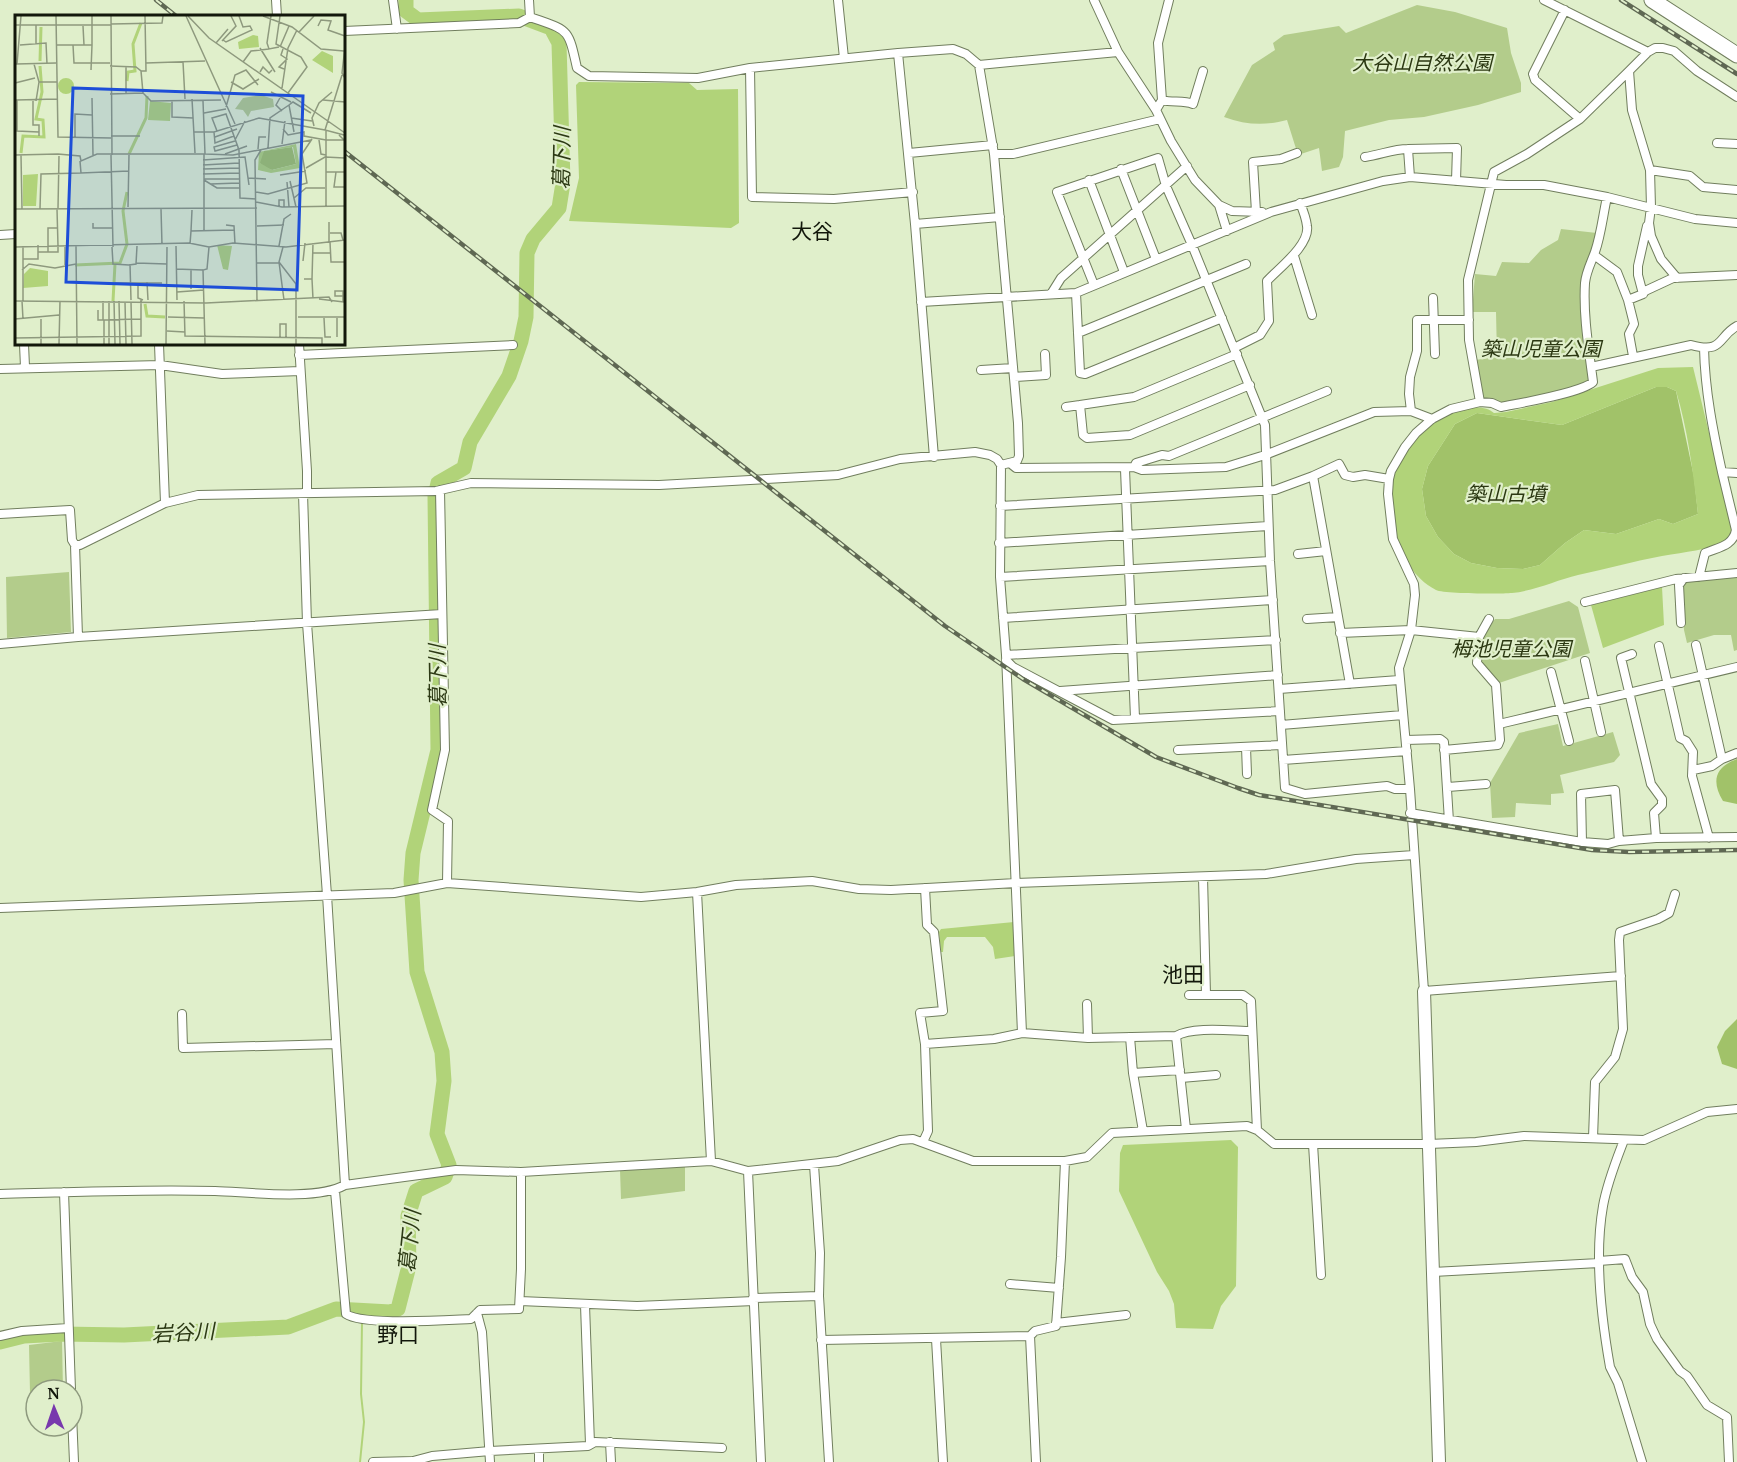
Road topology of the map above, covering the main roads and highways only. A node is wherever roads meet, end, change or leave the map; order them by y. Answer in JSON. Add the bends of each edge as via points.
{"nodes":[{"id":1,"x":1652,"y":0,"type":"edge"},
{"id":2,"x":1737,"y":55,"type":"edge"}],
"edges":[{"from":1,"to":2,"type":"highway"}]}
